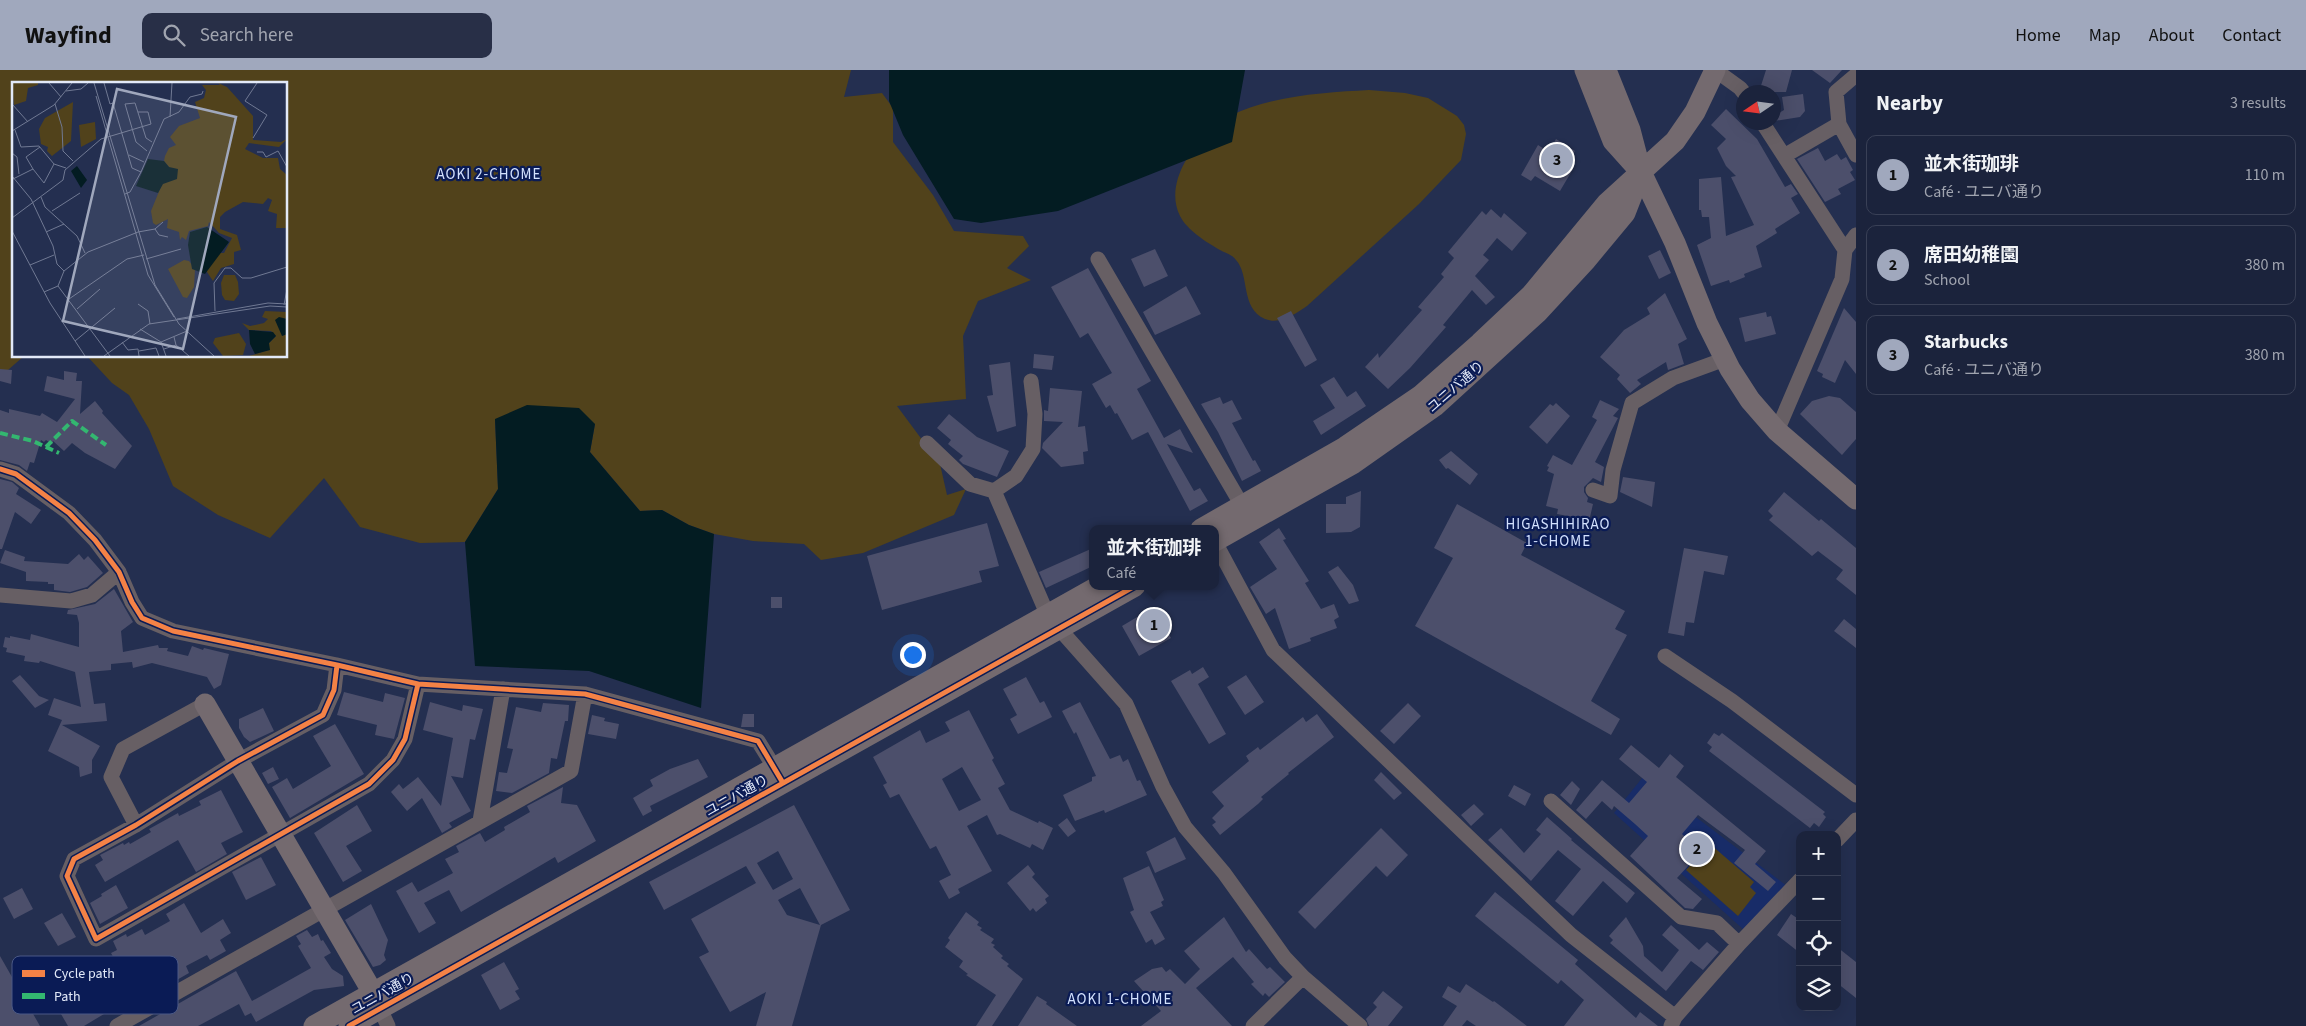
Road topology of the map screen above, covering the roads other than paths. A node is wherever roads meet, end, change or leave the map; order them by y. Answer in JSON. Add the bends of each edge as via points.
{"nodes":[{"id":1,"x":1585,"y":70,"type":"edge"},
{"id":2,"x":1606,"y":70,"type":"edge"},
{"id":3,"x":1715,"y":70,"type":"edge"},
{"id":4,"x":1856,"y":75,"type":"edge"},
{"id":5,"x":1736,"y":85,"type":"edge"},
{"id":6,"x":1839,"y":124,"type":"junction"},
{"id":7,"x":1767,"y":130,"type":"edge"},
{"id":8,"x":1784,"y":156,"type":"junction"},
{"id":9,"x":1856,"y":156,"type":"edge"},
{"id":10,"x":1641,"y":172,"type":"junction"},
{"id":11,"x":1856,"y":235,"type":"edge"},
{"id":12,"x":1844,"y":250,"type":"junction"},
{"id":13,"x":1098,"y":259,"type":"dead end"},
{"id":14,"x":1725,"y":359,"type":"junction"},
{"id":15,"x":1031,"y":381,"type":"dead end"},
{"id":16,"x":1778,"y":430,"type":"junction"},
{"id":17,"x":927,"y":443,"type":"dead end"},
{"id":18,"x":0,"y":469,"type":"edge"},
{"id":19,"x":1593,"y":490,"type":"dead end"},
{"id":20,"x":994,"y":491,"type":"junction"},
{"id":21,"x":1856,"y":499,"type":"edge"},
{"id":22,"x":1246,"y":513,"type":"junction"},
{"id":23,"x":1219,"y":528,"type":"edge"},
{"id":24,"x":1219,"y":551,"type":"edge"},
{"id":25,"x":119,"y":572,"type":"junction"},
{"id":26,"x":1095,"y":590,"type":"edge"},
{"id":27,"x":1126,"y":590,"type":"edge"},
{"id":28,"x":0,"y":595,"type":"edge"},
{"id":29,"x":1054,"y":622,"type":"junction"},
{"id":30,"x":1665,"y":656,"type":"dead end"},
{"id":31,"x":337,"y":665,"type":"junction"},
{"id":32,"x":418,"y":684,"type":"junction"},
{"id":33,"x":503,"y":689,"type":"junction"},
{"id":34,"x":585,"y":694,"type":"junction"},
{"id":35,"x":205,"y":704,"type":"joint"},
{"id":36,"x":238,"y":761,"type":"junction"},
{"id":37,"x":779,"y":776,"type":"junction"},
{"id":38,"x":1856,"y":795,"type":"edge"},
{"id":39,"x":1551,"y":801,"type":"dead end"},
{"id":40,"x":1856,"y":820,"type":"edge"},
{"id":41,"x":480,"y":821,"type":"junction"},
{"id":42,"x":136,"y":824,"type":"junction"},
{"id":43,"x":280,"y":834,"type":"junction"},
{"id":44,"x":1841,"y":836,"type":"edge"},
{"id":45,"x":1796,"y":884,"type":"edge"},
{"id":46,"x":324,"y":909,"type":"junction"},
{"id":47,"x":1739,"y":944,"type":"junction"},
{"id":48,"x":1303,"y":977,"type":"junction"},
{"id":49,"x":178,"y":992,"type":"edge"},
{"id":50,"x":380,"y":1009,"type":"edge"},
{"id":51,"x":139,"y":1014,"type":"edge"},
{"id":52,"x":1673,"y":1022,"type":"edge"},
{"id":53,"x":118,"y":1026,"type":"edge"},
{"id":54,"x":314,"y":1026,"type":"edge"},
{"id":55,"x":349,"y":1026,"type":"edge"},
{"id":56,"x":1253,"y":1026,"type":"edge"},
{"id":57,"x":1360,"y":1026,"type":"edge"}],
"edges":[{"from":1,"to":10,"type":"street","via":[[1613,141]]},
{"from":2,"to":10,"type":"street","via":[[1630,130]]},
{"from":3,"to":5,"type":"street"},
{"from":3,"to":10,"type":"street","name":"ユニバ通り","via":[[1695,112],[1675,141]]},
{"from":4,"to":6,"type":"street","via":[[1836,92]]},
{"from":6,"to":8,"type":"street"},
{"from":6,"to":9,"type":"street"},
{"from":7,"to":8,"type":"street"},
{"from":8,"to":12,"type":"street"},
{"from":10,"to":14,"type":"street"},
{"from":10,"to":22,"type":"street","name":"ユニバ通り","via":[[1607,203],[1531,295],[1420,396]]},
{"from":11,"to":12,"type":"street"},
{"from":12,"to":16,"type":"street","via":[[1842,279]]},
{"from":13,"to":22,"type":"street"},
{"from":14,"to":16,"type":"street","via":[[1750,400]]},
{"from":14,"to":19,"type":"street","via":[[1673,378],[1632,402],[1613,470],[1610,496]]},
{"from":15,"to":20,"type":"street","via":[[1035,414],[1033,449],[1016,476]]},
{"from":16,"to":21,"type":"street"},
{"from":17,"to":20,"type":"street","via":[[970,484]]},
{"from":18,"to":25,"type":"street","via":[[16,474],[69,513]]},
{"from":20,"to":29,"type":"street"},
{"from":22,"to":23,"type":"street","name":"ユニバ通り"},
{"from":24,"to":52,"type":"street","via":[[1273,650],[1572,935]]},
{"from":25,"to":28,"type":"street","via":[[92,595],[71,601]]},
{"from":25,"to":31,"type":"street","via":[[142,618],[173,631]]},
{"from":26,"to":29,"type":"street","name":"ユニバ通り"},
{"from":27,"to":29,"type":"street","name":"ユニバ通り"},
{"from":29,"to":37,"type":"street","name":"ユニバ通り"},
{"from":29,"to":48,"type":"street","via":[[1126,704],[1163,787],[1185,827]]},
{"from":30,"to":38,"type":"street","via":[[1732,701]]},
{"from":31,"to":32,"type":"street"},
{"from":31,"to":36,"type":"street","via":[[334,690],[323,715]]},
{"from":32,"to":33,"type":"street"},
{"from":32,"to":43,"type":"street","via":[[405,739],[393,760],[369,784]]},
{"from":33,"to":34,"type":"street"},
{"from":33,"to":41,"type":"street"},
{"from":34,"to":37,"type":"street","via":[[758,741]]},
{"from":34,"to":41,"type":"street","via":[[571,771]]},
{"from":35,"to":36,"type":"street"},
{"from":35,"to":42,"type":"street","via":[[123,749],[111,777]]},
{"from":36,"to":42,"type":"street"},
{"from":36,"to":43,"type":"street"},
{"from":37,"to":50,"type":"street","name":"ユニバ通り"},
{"from":39,"to":47,"type":"street","via":[[1681,917],[1717,923]]},
{"from":40,"to":44,"type":"street"},
{"from":41,"to":46,"type":"street"},
{"from":42,"to":43,"type":"street","via":[[74,859],[67,876],[96,939]]},
{"from":43,"to":46,"type":"street"},
{"from":45,"to":47,"type":"street"},
{"from":46,"to":49,"type":"street"},
{"from":46,"to":50,"type":"street"},
{"from":47,"to":52,"type":"street"},
{"from":48,"to":56,"type":"street"},
{"from":48,"to":57,"type":"street"},
{"from":50,"to":54,"type":"street","name":"ユニバ通り"},
{"from":50,"to":55,"type":"street","name":"ユニバ通り"},
{"from":51,"to":53,"type":"street"}]}
